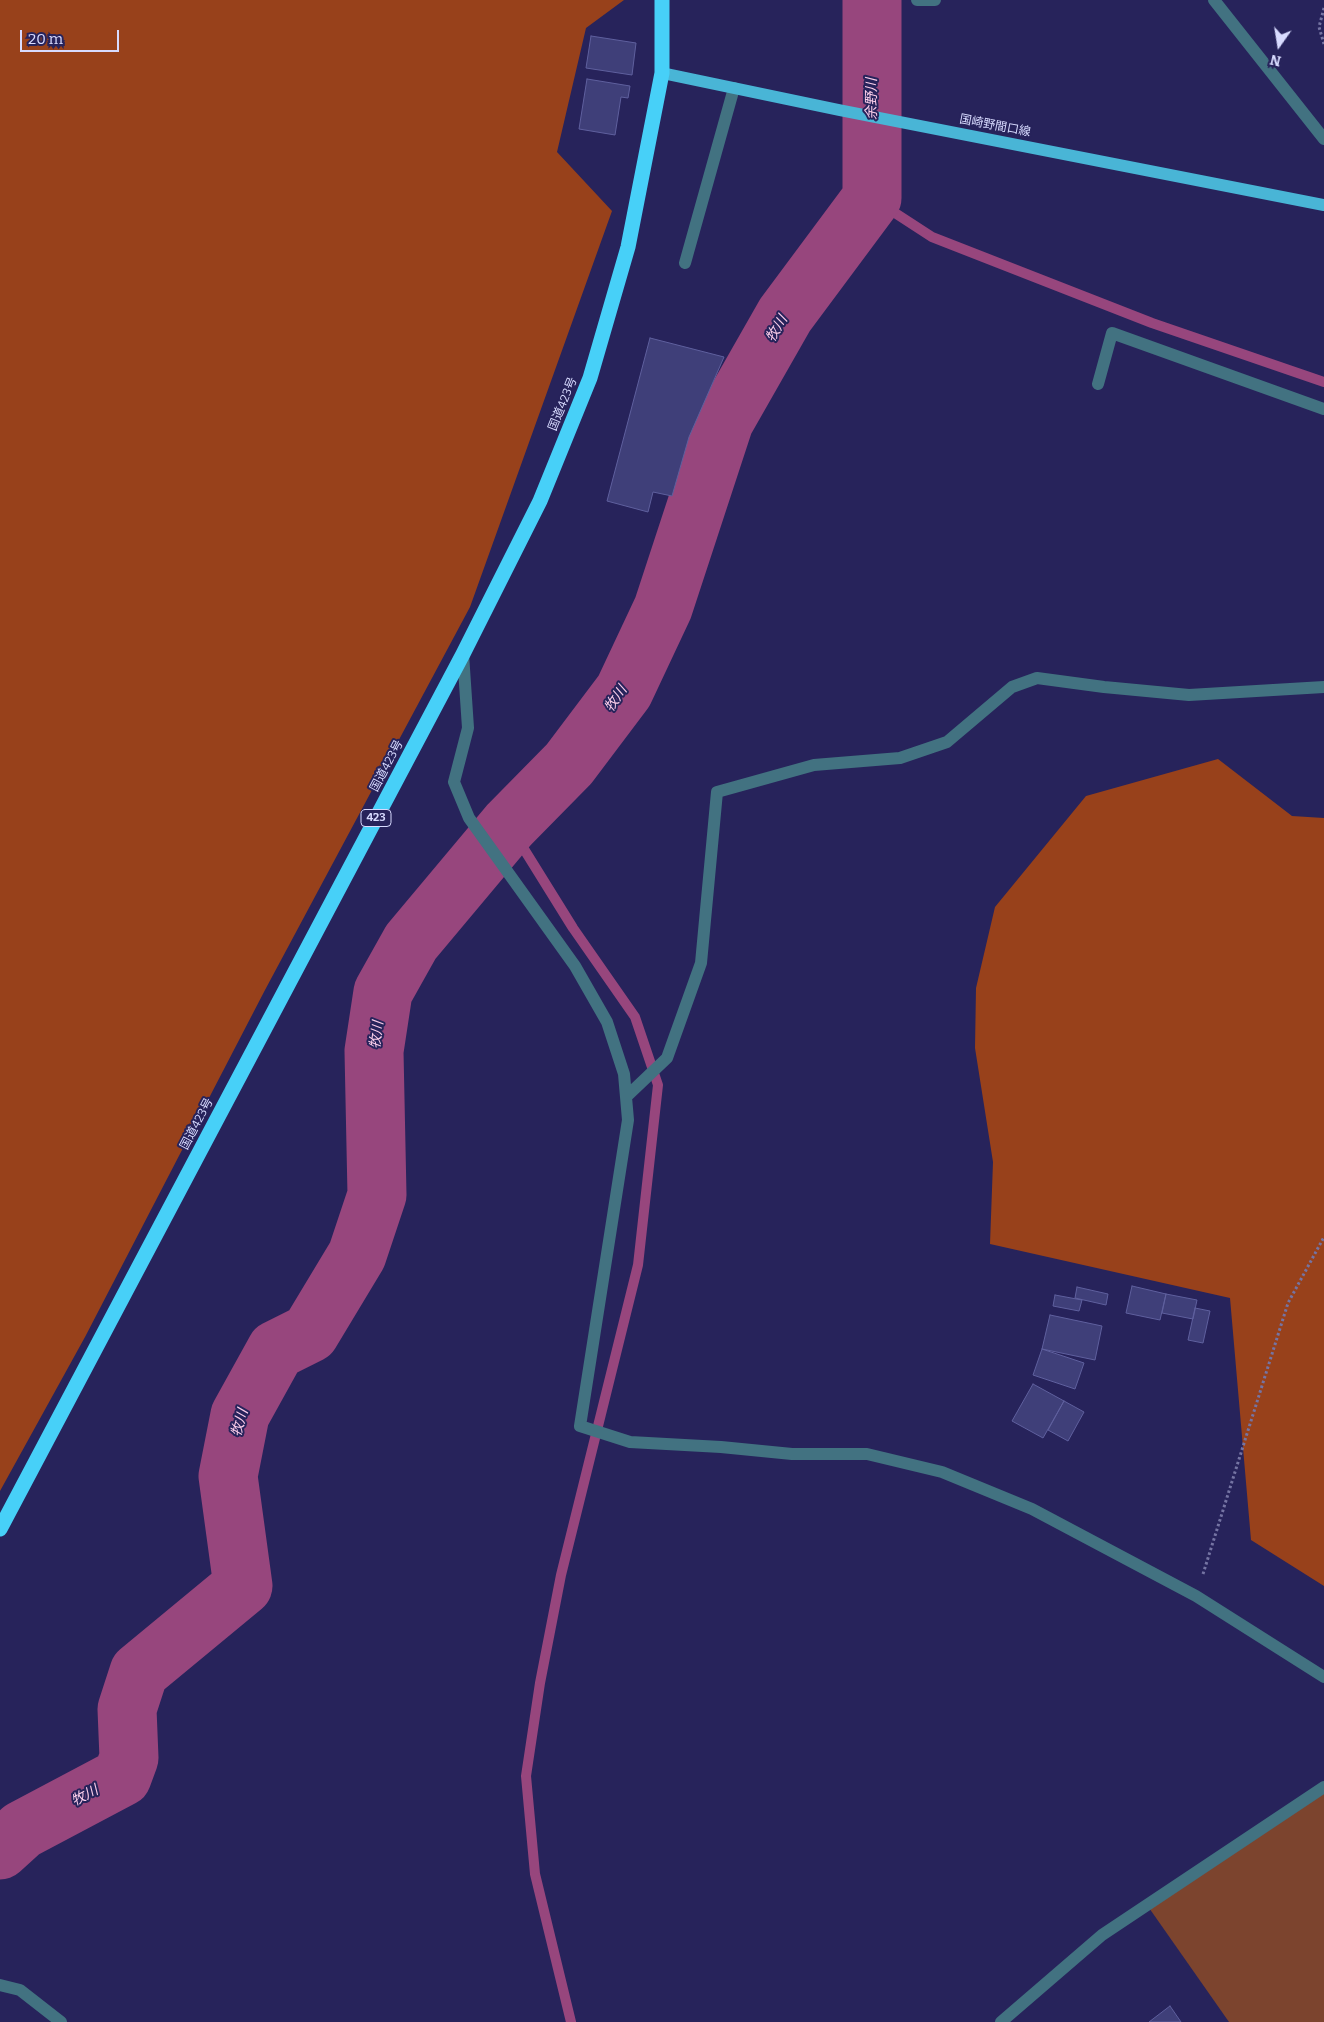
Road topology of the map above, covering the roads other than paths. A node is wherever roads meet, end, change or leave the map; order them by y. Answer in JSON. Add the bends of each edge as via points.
{"nodes":[{"id":1,"x":662,"y":0,"type":"edge"},
{"id":2,"x":1214,"y":0,"type":"edge"},
{"id":3,"x":662,"y":73,"type":"junction"},
{"id":4,"x":734,"y":88,"type":"junction"},
{"id":5,"x":1324,"y":139,"type":"edge"},
{"id":6,"x":1324,"y":205,"type":"edge"},
{"id":7,"x":684,"y":263,"type":"dead end"},
{"id":8,"x":1098,"y":384,"type":"dead end"},
{"id":9,"x":1324,"y":409,"type":"edge"},
{"id":10,"x":463,"y":654,"type":"junction"},
{"id":11,"x":1324,"y":687,"type":"edge"},
{"id":12,"x":626,"y":1097,"type":"junction"},
{"id":13,"x":0,"y":1530,"type":"edge"},
{"id":14,"x":1324,"y":1677,"type":"edge"},
{"id":15,"x":1324,"y":1787,"type":"edge"},
{"id":16,"x":0,"y":1985,"type":"edge"},
{"id":17,"x":60,"y":2022,"type":"edge"},
{"id":18,"x":1001,"y":2022,"type":"edge"}],
"edges":[{"from":1,"to":3,"type":"highway","name":"国道423号","number":"423"},
{"from":2,"to":5,"type":"street"},
{"from":3,"to":4,"type":"main road","name":"国崎野間口線"},
{"from":3,"to":10,"type":"highway","name":"国道423号","number":"423","via":[[628,247],[590,378],[540,501]]},
{"from":4,"to":6,"type":"main road","name":"国崎野間口線"},
{"from":4,"to":7,"type":"street"},
{"from":8,"to":9,"type":"street","via":[[1112,333]]},
{"from":10,"to":12,"type":"street","via":[[468,728],[454,782],[469,818],[575,966],[607,1022],[624,1074]]},
{"from":10,"to":13,"type":"highway","name":"国道423号","number":"423"},
{"from":11,"to":12,"type":"street","via":[[1189,695],[1037,678],[1012,687],[947,742],[900,758],[814,765],[717,792],[701,964],[667,1058]]},
{"from":12,"to":14,"type":"street","via":[[628,1120],[580,1426],[630,1442],[721,1446],[792,1454],[867,1454],[942,1472],[1032,1509],[1196,1596]]},
{"from":15,"to":18,"type":"street","via":[[1102,1935]]},
{"from":16,"to":17,"type":"street","via":[[20,1990]]}]}
